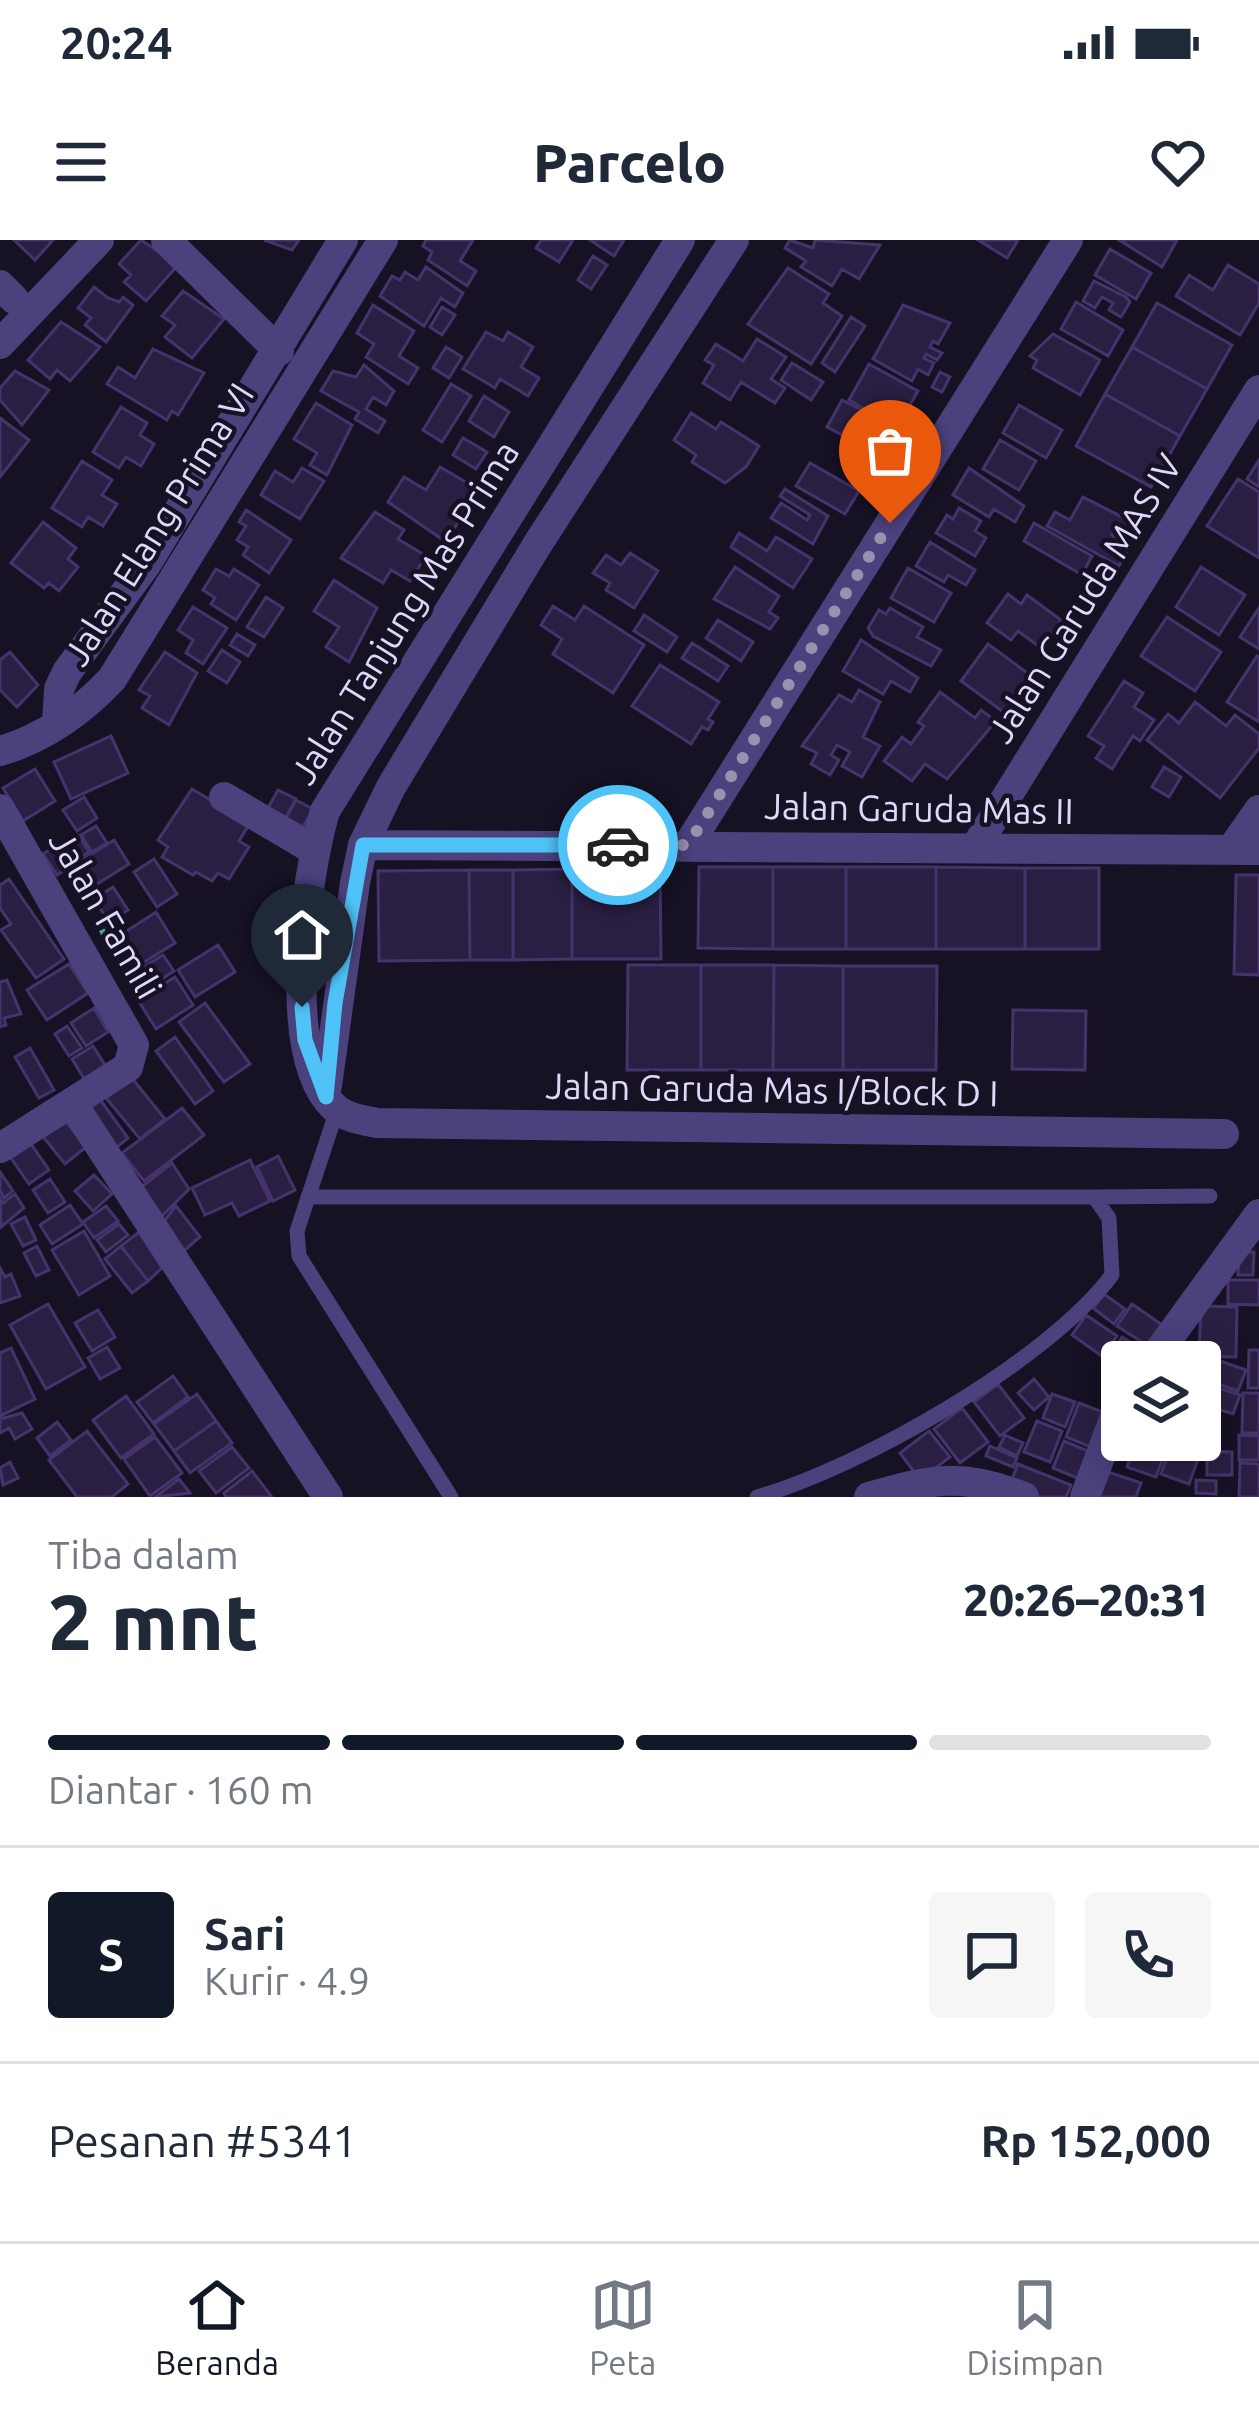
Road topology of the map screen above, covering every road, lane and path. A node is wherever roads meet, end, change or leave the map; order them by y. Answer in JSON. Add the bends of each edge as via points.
{"nodes":[{"id":1,"x":99,"y":240,"type":"edge"},
{"id":2,"x":166,"y":240,"type":"edge"},
{"id":3,"x":343,"y":240,"type":"edge"},
{"id":4,"x":383,"y":240,"type":"edge"},
{"id":5,"x":680,"y":240,"type":"edge"},
{"id":6,"x":734,"y":240,"type":"edge"},
{"id":7,"x":1068,"y":240,"type":"edge"},
{"id":8,"x":0,"y":344,"type":"edge"},
{"id":9,"x":279,"y":351,"type":"junction"},
{"id":10,"x":1259,"y":390,"type":"edge"},
{"id":11,"x":505,"y":524,"type":"junction"},
{"id":12,"x":537,"y":545,"type":"junction"},
{"id":13,"x":57,"y":724,"type":"junction"},
{"id":14,"x":0,"y":752,"type":"edge"},
{"id":15,"x":224,"y":797,"type":"dead end"},
{"id":16,"x":0,"y":809,"type":"edge"},
{"id":17,"x":1259,"y":811,"type":"edge"},
{"id":18,"x":363,"y":845,"type":"junction"},
{"id":19,"x":688,"y":845,"type":"junction"},
{"id":20,"x":975,"y":848,"type":"junction"},
{"id":21,"x":314,"y":850,"type":"junction"},
{"id":22,"x":1245,"y":850,"type":"edge"},
{"id":23,"x":72,"y":1103,"type":"junction"},
{"id":24,"x":332,"y":1104,"type":"junction"},
{"id":25,"x":1224,"y":1134,"type":"dead end"},
{"id":26,"x":0,"y":1148,"type":"edge"},
{"id":27,"x":1210,"y":1196,"type":"dead end"},
{"id":28,"x":308,"y":1197,"type":"junction"},
{"id":29,"x":1094,"y":1197,"type":"junction"},
{"id":30,"x":1259,"y":1214,"type":"edge"},
{"id":31,"x":1166,"y":1341,"type":"edge"},
{"id":32,"x":1101,"y":1454,"type":"edge"},
{"id":33,"x":328,"y":1497,"type":"edge"},
{"id":34,"x":451,"y":1497,"type":"edge"},
{"id":35,"x":757,"y":1497,"type":"edge"},
{"id":36,"x":869,"y":1497,"type":"edge"},
{"id":37,"x":1024,"y":1497,"type":"edge"},
{"id":38,"x":1085,"y":1497,"type":"edge"}],
"edges":[{"from":1,"to":8,"type":"street"},
{"from":2,"to":9,"type":"street"},
{"from":3,"to":9,"type":"street","name":"Jalan Elang Prima VI"},
{"from":4,"to":13,"type":"street","name":"Jalan Elang Prima VI","via":[[112,679]]},
{"from":5,"to":11,"type":"street","name":"Jalan Tanjung Mas Prima"},
{"from":6,"to":12,"type":"street"},
{"from":7,"to":19,"type":"street"},
{"from":9,"to":13,"type":"street","name":"Jalan Elang Prima VI","via":[[67,672]]},
{"from":10,"to":20,"type":"street","name":"Jalan Garuda MAS IV"},
{"from":11,"to":12,"type":"street"},
{"from":11,"to":21,"type":"street","name":"Jalan Tanjung Mas Prima","via":[[379,718],[325,811]]},
{"from":12,"to":18,"type":"street","via":[[433,712]]},
{"from":13,"to":14,"type":"street"},
{"from":15,"to":21,"type":"street"},
{"from":16,"to":23,"type":"street","name":"Jalan Famili","via":[[134,1045],[128,1066]]},
{"from":17,"to":22,"type":"street"},
{"from":18,"to":19,"type":"street","name":"Jalan Garuda Mas II"},
{"from":18,"to":24,"type":"street","via":[[335,1003]]},
{"from":19,"to":20,"type":"street","name":"Jalan Garuda Mas II"},
{"from":20,"to":22,"type":"street","name":"Jalan Garuda Mas II"},
{"from":21,"to":24,"type":"street","name":"Jalan Tanjung Mas Prima","via":[[302,1007],[305,1040]]},
{"from":23,"to":26,"type":"street","name":"Jalan Famili"},
{"from":23,"to":33,"type":"street"},
{"from":24,"to":25,"type":"street","name":"Jalan Garuda Mas I/Block D I","via":[[377,1123]]},
{"from":24,"to":28,"type":"lane"},
{"from":27,"to":29,"type":"lane"},
{"from":28,"to":29,"type":"lane"},
{"from":28,"to":34,"type":"lane","via":[[298,1256]]},
{"from":29,"to":35,"type":"lane","via":[[1109,1218],[1112,1275],[1085,1311],[883,1447]]},
{"from":30,"to":31,"type":"street"},
{"from":32,"to":38,"type":"street"},
{"from":36,"to":37,"type":"street","via":[[957,1478]]}]}
